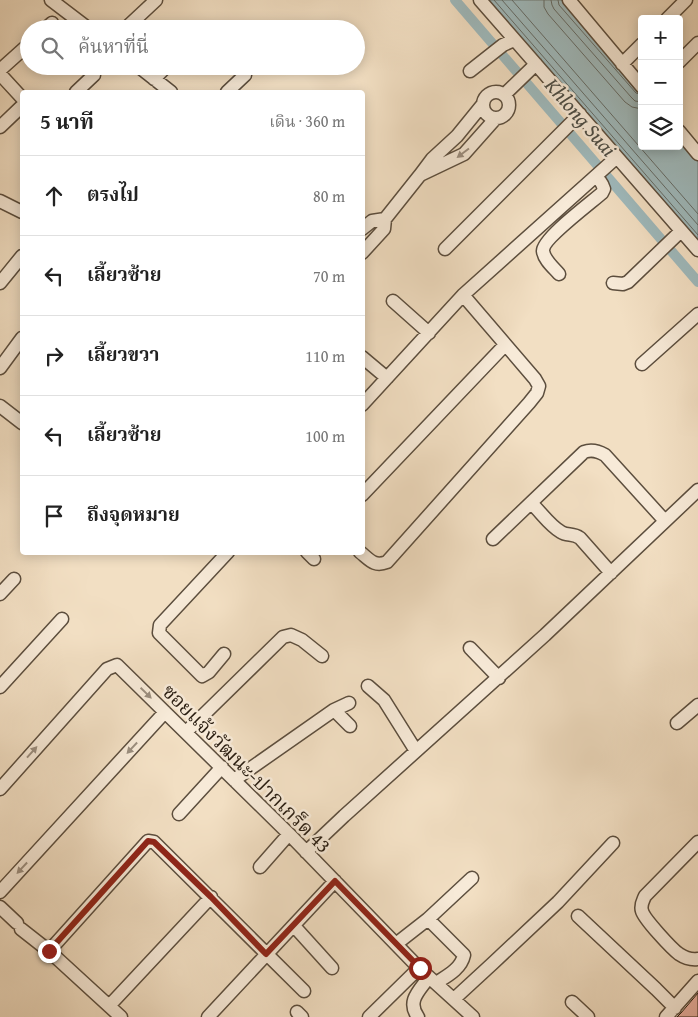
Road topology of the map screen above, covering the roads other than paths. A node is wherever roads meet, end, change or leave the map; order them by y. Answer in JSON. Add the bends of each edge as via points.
{"nodes":[{"id":1,"x":156,"y":0,"type":"edge"},
{"id":2,"x":480,"y":0,"type":"edge"},
{"id":3,"x":569,"y":0,"type":"edge"},
{"id":4,"x":686,"y":0,"type":"edge"},
{"id":5,"x":60,"y":2,"type":"edge"},
{"id":6,"x":671,"y":15,"type":"edge"},
{"id":7,"x":79,"y":20,"type":"edge"},
{"id":8,"x":135,"y":20,"type":"edge"},
{"id":9,"x":509,"y":42,"type":"junction"},
{"id":10,"x":638,"y":48,"type":"edge"},
{"id":11,"x":696,"y":48,"type":"edge"},
{"id":12,"x":20,"y":52,"type":"edge"},
{"id":13,"x":681,"y":60,"type":"edge"},
{"id":14,"x":622,"y":64,"type":"junction"},
{"id":15,"x":532,"y":68,"type":"junction"},
{"id":16,"x":0,"y":70,"type":"edge"},
{"id":17,"x":470,"y":71,"type":"dead end"},
{"id":18,"x":0,"y":74,"type":"edge"},
{"id":19,"x":94,"y":75,"type":"dead end"},
{"id":20,"x":149,"y":75,"type":"edge"},
{"id":21,"x":158,"y":75,"type":"edge"},
{"id":22,"x":245,"y":76,"type":"dead end"},
{"id":23,"x":154,"y":79,"type":"junction"},
{"id":24,"x":638,"y":82,"type":"edge"},
{"id":25,"x":78,"y":90,"type":"edge"},
{"id":26,"x":167,"y":90,"type":"edge"},
{"id":27,"x":230,"y":90,"type":"edge"},
{"id":28,"x":20,"y":96,"type":"edge"},
{"id":29,"x":504,"y":96,"type":"junction"},
{"id":30,"x":483,"y":104,"type":"junction"},
{"id":31,"x":20,"y":108,"type":"edge"},
{"id":32,"x":496,"y":118,"type":"junction"},
{"id":33,"x":576,"y":118,"type":"junction"},
{"id":34,"x":0,"y":127,"type":"edge"},
{"id":35,"x":683,"y":136,"type":"edge"},
{"id":36,"x":698,"y":154,"type":"edge"},
{"id":37,"x":613,"y":161,"type":"junction"},
{"id":38,"x":420,"y":174,"type":"junction"},
{"id":39,"x":595,"y":178,"type":"junction"},
{"id":40,"x":0,"y":201,"type":"edge"},
{"id":41,"x":20,"y":211,"type":"edge"},
{"id":42,"x":385,"y":219,"type":"junction"},
{"id":43,"x":365,"y":227,"type":"edge"},
{"id":44,"x":678,"y":234,"type":"junction"},
{"id":45,"x":445,"y":249,"type":"dead end"},
{"id":46,"x":365,"y":250,"type":"edge"},
{"id":47,"x":698,"y":250,"type":"edge"},
{"id":48,"x":20,"y":258,"type":"edge"},
{"id":49,"x":559,"y":274,"type":"dead end"},
{"id":50,"x":0,"y":283,"type":"edge"},
{"id":51,"x":613,"y":283,"type":"dead end"},
{"id":52,"x":463,"y":296,"type":"junction"},
{"id":53,"x":393,"y":301,"type":"dead end"},
{"id":54,"x":698,"y":314,"type":"edge"},
{"id":55,"x":429,"y":333,"type":"junction"},
{"id":56,"x":20,"y":341,"type":"edge"},
{"id":57,"x":505,"y":345,"type":"junction"},
{"id":58,"x":365,"y":360,"type":"edge"},
{"id":59,"x":642,"y":364,"type":"dead end"},
{"id":60,"x":0,"y":368,"type":"edge"},
{"id":61,"x":387,"y":378,"type":"junction"},
{"id":62,"x":365,"y":402,"type":"edge"},
{"id":63,"x":0,"y":406,"type":"edge"},
{"id":64,"x":20,"y":421,"type":"edge"},
{"id":65,"x":698,"y":490,"type":"edge"},
{"id":66,"x":365,"y":492,"type":"edge"},
{"id":67,"x":531,"y":503,"type":"junction"},
{"id":68,"x":666,"y":521,"type":"junction"},
{"id":69,"x":493,"y":539,"type":"dead end"},
{"id":70,"x":225,"y":555,"type":"edge"},
{"id":71,"x":364,"y":555,"type":"edge"},
{"id":72,"x":610,"y":573,"type":"junction"},
{"id":73,"x":14,"y":579,"type":"dead end"},
{"id":74,"x":0,"y":594,"type":"edge"},
{"id":75,"x":62,"y":619,"type":"dead end"},
{"id":76,"x":470,"y":648,"type":"dead end"},
{"id":77,"x":224,"y":654,"type":"dead end"},
{"id":78,"x":322,"y":656,"type":"dead end"},
{"id":79,"x":499,"y":678,"type":"junction"},
{"id":80,"x":368,"y":686,"type":"dead end"},
{"id":81,"x":0,"y":687,"type":"edge"},
{"id":82,"x":349,"y":703,"type":"dead end"},
{"id":83,"x":698,"y":705,"type":"edge"},
{"id":84,"x":334,"y":710,"type":"junction"},
{"id":85,"x":165,"y":712,"type":"junction"},
{"id":86,"x":676,"y":723,"type":"dead end"},
{"id":87,"x":350,"y":726,"type":"dead end"},
{"id":88,"x":186,"y":732,"type":"junction"},
{"id":89,"x":416,"y":751,"type":"junction"},
{"id":90,"x":222,"y":767,"type":"junction"},
{"id":91,"x":234,"y":780,"type":"junction"},
{"id":92,"x":0,"y":789,"type":"edge"},
{"id":93,"x":179,"y":814,"type":"dead end"},
{"id":94,"x":290,"y":834,"type":"junction"},
{"id":95,"x":698,"y":842,"type":"edge"},
{"id":96,"x":613,"y":843,"type":"dead end"},
{"id":97,"x":306,"y":852,"type":"junction"},
{"id":98,"x":260,"y":867,"type":"dead end"},
{"id":99,"x":472,"y":878,"type":"dead end"},
{"id":100,"x":335,"y":881,"type":"junction"},
{"id":101,"x":0,"y":892,"type":"edge"},
{"id":102,"x":211,"y":897,"type":"junction"},
{"id":103,"x":0,"y":906,"type":"edge"},
{"id":104,"x":578,"y":916,"type":"dead end"},
{"id":105,"x":428,"y":920,"type":"junction"},
{"id":106,"x":294,"y":926,"type":"junction"},
{"id":107,"x":396,"y":944,"type":"junction"},
{"id":108,"x":49,"y":951,"type":"junction"},
{"id":109,"x":266,"y":954,"type":"junction"},
{"id":110,"x":698,"y":959,"type":"edge"},
{"id":111,"x":332,"y":968,"type":"dead end"},
{"id":112,"x":420,"y":968,"type":"junction"},
{"id":113,"x":433,"y":980,"type":"junction"},
{"id":114,"x":698,"y":981,"type":"edge"},
{"id":115,"x":304,"y":991,"type":"dead end"},
{"id":116,"x":454,"y":999,"type":"junction"},
{"id":117,"x":572,"y":1002,"type":"dead end"},
{"id":118,"x":109,"y":1006,"type":"junction"},
{"id":119,"x":670,"y":1012,"type":"edge"},
{"id":120,"x":121,"y":1017,"type":"edge"},
{"id":121,"x":208,"y":1017,"type":"edge"},
{"id":122,"x":369,"y":1017,"type":"edge"},
{"id":123,"x":418,"y":1017,"type":"edge"},
{"id":124,"x":474,"y":1017,"type":"edge"},
{"id":125,"x":588,"y":1017,"type":"edge"}],
"edges":[{"from":1,"to":8,"type":"street"},
{"from":2,"to":9,"type":"street"},
{"from":3,"to":14,"type":"street"},
{"from":4,"to":6,"type":"street"},
{"from":5,"to":7,"type":"street"},
{"from":9,"to":15,"type":"street"},
{"from":9,"to":17,"type":"street"},
{"from":10,"to":14,"type":"street"},
{"from":11,"to":13,"type":"street"},
{"from":12,"to":16,"type":"street"},
{"from":14,"to":24,"type":"street"},
{"from":15,"to":29,"type":"street"},
{"from":15,"to":33,"type":"street"},
{"from":18,"to":28,"type":"street"},
{"from":19,"to":25,"type":"street"},
{"from":20,"to":23,"type":"street"},
{"from":21,"to":23,"type":"street"},
{"from":22,"to":27,"type":"street"},
{"from":23,"to":26,"type":"street"},
{"from":29,"to":30,"type":"street","via":[[499,92],[490,93]]},
{"from":29,"to":32,"type":"street","via":[[508,100],[508,108],[504,115]]},
{"from":30,"to":32,"type":"street","via":[[488,115]]},
{"from":30,"to":38,"type":"street"},
{"from":31,"to":34,"type":"street"},
{"from":32,"to":38,"type":"street","one_way":true,"via":[[464,154]]},
{"from":33,"to":37,"type":"street"},
{"from":33,"to":45,"type":"street"},
{"from":35,"to":36,"type":"street"},
{"from":37,"to":39,"type":"street"},
{"from":37,"to":44,"type":"street"},
{"from":38,"to":42,"type":"street"},
{"from":39,"to":49,"type":"street","via":[[602,183],[602,193],[554,234],[545,246],[543,252]]},
{"from":39,"to":52,"type":"street"},
{"from":40,"to":41,"type":"street"},
{"from":42,"to":43,"type":"street","via":[[372,221]]},
{"from":42,"to":46,"type":"street","via":[[384,229]]},
{"from":44,"to":47,"type":"street"},
{"from":44,"to":51,"type":"street","via":[[628,282]]},
{"from":48,"to":50,"type":"street"},
{"from":52,"to":55,"type":"street"},
{"from":52,"to":57,"type":"street"},
{"from":53,"to":55,"type":"street"},
{"from":54,"to":59,"type":"street"},
{"from":55,"to":61,"type":"street"},
{"from":56,"to":60,"type":"street"},
{"from":57,"to":66,"type":"street"},
{"from":57,"to":71,"type":"street","via":[[535,379],[539,386],[537,393],[387,562],[374,563]]},
{"from":58,"to":61,"type":"street"},
{"from":61,"to":62,"type":"street"},
{"from":63,"to":64,"type":"street"},
{"from":65,"to":68,"type":"street"},
{"from":67,"to":68,"type":"street","via":[[584,452],[597,451],[605,455]]},
{"from":67,"to":69,"type":"street"},
{"from":67,"to":72,"type":"street","via":[[556,529],[580,538]]},
{"from":68,"to":72,"type":"street"},
{"from":70,"to":77,"type":"street","via":[[160,625],[159,633],[202,676]]},
{"from":72,"to":79,"type":"street"},
{"from":73,"to":74,"type":"street"},
{"from":75,"to":81,"type":"street"},
{"from":76,"to":79,"type":"street"},
{"from":78,"to":88,"type":"street","via":[[302,640],[291,635],[283,637]]},
{"from":79,"to":89,"type":"street"},
{"from":80,"to":89,"type":"street","via":[[384,700]]},
{"from":82,"to":84,"type":"street"},
{"from":83,"to":86,"type":"street"},
{"from":84,"to":87,"type":"street"},
{"from":84,"to":91,"type":"street"},
{"from":85,"to":88,"type":"street","name":"ซอยแจ้งวัฒนะ-ปากเกร็ด 43"},
{"from":92,"to":85,"type":"street","name":"ซอยแจ้งวัฒนะ-ปากเกร็ด 43","one_way":true,"via":[[107,669],[117,665]]},
{"from":85,"to":101,"type":"street","one_way":true},
{"from":88,"to":90,"type":"street","name":"ซอยแจ้งวัฒนะ-ปากเกร็ด 43"},
{"from":89,"to":97,"type":"street"},
{"from":90,"to":91,"type":"street","name":"ซอยแจ้งวัฒนะ-ปากเกร็ด 43"},
{"from":90,"to":93,"type":"street"},
{"from":91,"to":94,"type":"street","name":"ซอยแจ้งวัฒนะ-ปากเกร็ด 43"},
{"from":94,"to":97,"type":"street","name":"ซอยแจ้งวัฒนะ-ปากเกร็ด 43"},
{"from":94,"to":98,"type":"street"},
{"from":95,"to":110,"type":"street","via":[[641,904],[646,919],[678,953],[685,958]]},
{"from":96,"to":116,"type":"street","via":[[558,902]]},
{"from":97,"to":100,"type":"street","name":"ซอยแจ้งวัฒนะ-ปากเกร็ด 43"},
{"from":99,"to":105,"type":"street"},
{"from":100,"to":106,"type":"street"},
{"from":100,"to":107,"type":"street","name":"ซอยแจ้งวัฒนะ-ปากเกร็ด 43"},
{"from":102,"to":108,"type":"street","via":[[154,842],[148,841]]},
{"from":102,"to":109,"type":"street"},
{"from":102,"to":118,"type":"street"},
{"from":103,"to":108,"type":"street"},
{"from":104,"to":119,"type":"street","via":[[656,989]]},
{"from":105,"to":107,"type":"street"},
{"from":105,"to":113,"type":"street","via":[[464,955],[456,969]]},
{"from":106,"to":109,"type":"street"},
{"from":106,"to":111,"type":"street"},
{"from":107,"to":112,"type":"street","name":"ซอยแจ้งวัฒนะ-ปากเกร็ด 43"},
{"from":108,"to":118,"type":"street"},
{"from":109,"to":115,"type":"street"},
{"from":109,"to":121,"type":"street"},
{"from":112,"to":113,"type":"street","name":"ซอยแจ้งวัฒนะ-ปากเกร็ด 43"},
{"from":112,"to":122,"type":"street"},
{"from":113,"to":116,"type":"street","name":"ซอยแจ้งวัฒนะ-ปากเกร็ด 43"},
{"from":113,"to":123,"type":"street","via":[[412,1003]]},
{"from":114,"to":119,"type":"street"},
{"from":116,"to":124,"type":"street","name":"ซอยแจ้งวัฒนะ-ปากเกร็ด 43"},
{"from":117,"to":125,"type":"street"},
{"from":118,"to":120,"type":"street"}]}
